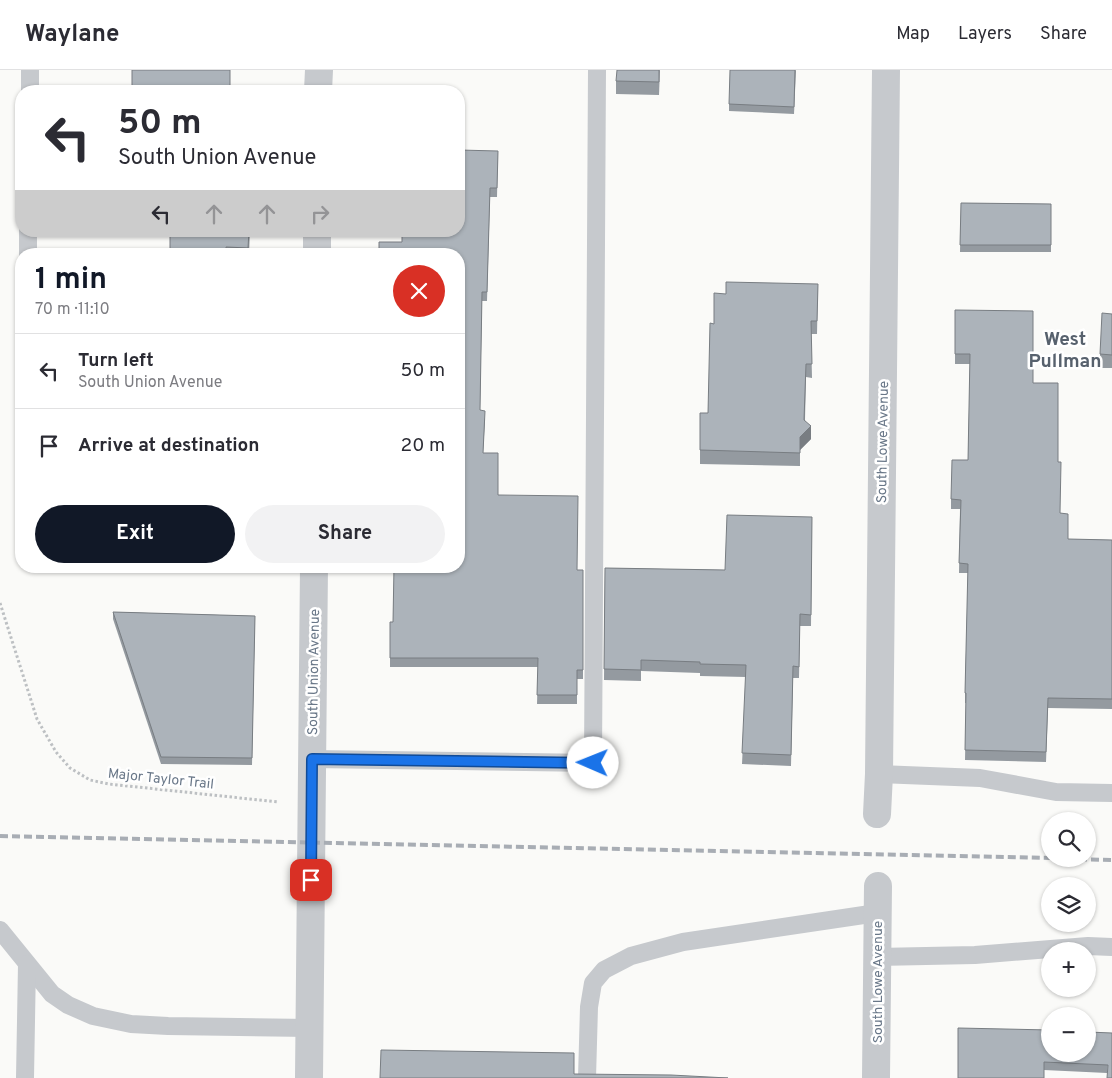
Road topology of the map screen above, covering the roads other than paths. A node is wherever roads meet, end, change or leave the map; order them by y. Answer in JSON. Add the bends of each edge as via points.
{"nodes":[{"id":1,"x":30,"y":70,"type":"edge"},
{"id":2,"x":319,"y":70,"type":"edge"},
{"id":3,"x":597,"y":70,"type":"edge"},
{"id":4,"x":886,"y":70,"type":"edge"},
{"id":5,"x":30,"y":85,"type":"edge"},
{"id":6,"x":318,"y":85,"type":"edge"},
{"id":7,"x":314,"y":573,"type":"edge"},
{"id":8,"x":312,"y":759,"type":"junction"},
{"id":9,"x":879,"y":774,"type":"junction"},
{"id":10,"x":1112,"y":793,"type":"edge"},
{"id":11,"x":877,"y":814,"type":"dead end"},
{"id":12,"x":878,"y":886,"type":"dead end"},
{"id":13,"x":877,"y":913,"type":"junction"},
{"id":14,"x":0,"y":930,"type":"edge"},
{"id":15,"x":1112,"y":947,"type":"edge"},
{"id":16,"x":877,"y":957,"type":"junction"},
{"id":17,"x":27,"y":964,"type":"junction"},
{"id":18,"x":310,"y":1028,"type":"junction"},
{"id":19,"x":25,"y":1078,"type":"edge"},
{"id":20,"x":309,"y":1078,"type":"edge"},
{"id":21,"x":587,"y":1078,"type":"edge"},
{"id":22,"x":876,"y":1078,"type":"edge"}],
"edges":[{"from":1,"to":5,"type":"lane"},
{"from":2,"to":6,"type":"street"},
{"from":3,"to":8,"type":"lane","via":[[593,763]]},
{"from":4,"to":9,"type":"street","name":"South Lowe Avenue"},
{"from":7,"to":8,"type":"street","name":"South Union Avenue"},
{"from":8,"to":18,"type":"street","name":"South Union Avenue"},
{"from":9,"to":10,"type":"lane","via":[[980,778],[1056,792]]},
{"from":9,"to":11,"type":"street","name":"South Lowe Avenue"},
{"from":12,"to":13,"type":"street","name":"South Lowe Avenue"},
{"from":13,"to":16,"type":"street","name":"South Lowe Avenue"},
{"from":13,"to":21,"type":"lane","via":[[683,942],[631,956],[604,970],[593,983],[590,999]]},
{"from":14,"to":17,"type":"lane"},
{"from":15,"to":16,"type":"lane"},
{"from":16,"to":22,"type":"street","name":"South Lowe Avenue"},
{"from":17,"to":18,"type":"lane","via":[[52,994],[93,1016],[131,1024]]},
{"from":17,"to":19,"type":"lane"},
{"from":18,"to":20,"type":"street","name":"South Union Avenue"}]}
